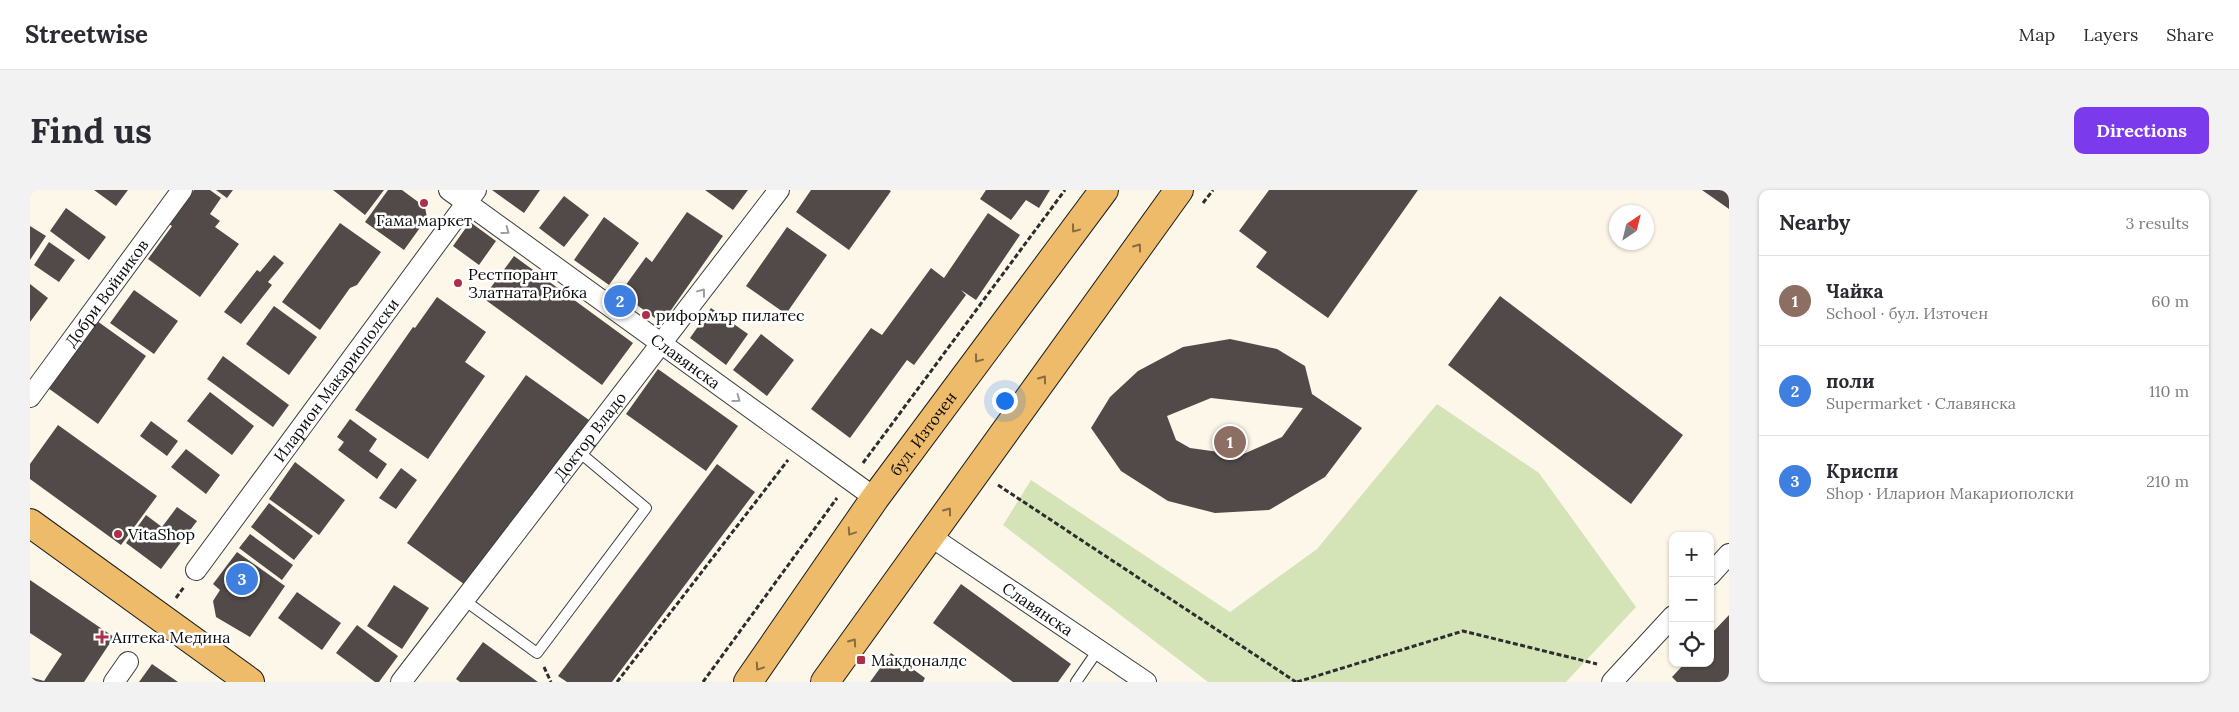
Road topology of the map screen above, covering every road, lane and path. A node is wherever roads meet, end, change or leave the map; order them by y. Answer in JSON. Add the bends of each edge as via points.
{"nodes":[{"id":1,"x":182,"y":190,"type":"edge"},
{"id":2,"x":449,"y":190,"type":"edge"},
{"id":3,"x":779,"y":190,"type":"edge"},
{"id":4,"x":1065,"y":190,"type":"edge"},
{"id":5,"x":1104,"y":190,"type":"edge"},
{"id":6,"x":1179,"y":190,"type":"edge"},
{"id":7,"x":471,"y":196,"type":"edge"},
{"id":8,"x":662,"y":345,"type":"junction"},
{"id":9,"x":30,"y":397,"type":"edge"},
{"id":10,"x":800,"y":444,"type":"junction"},
{"id":11,"x":579,"y":452,"type":"junction"},
{"id":12,"x":850,"y":480,"type":"junction"},
{"id":13,"x":995,"y":483,"type":"dead end"},
{"id":14,"x":874,"y":498,"type":"junction"},
{"id":15,"x":30,"y":523,"type":"edge"},
{"id":16,"x":930,"y":536,"type":"junction"},
{"id":17,"x":1729,"y":554,"type":"edge"},
{"id":18,"x":196,"y":570,"type":"joint"},
{"id":19,"x":1714,"y":571,"type":"edge"},
{"id":20,"x":464,"y":600,"type":"junction"},
{"id":21,"x":173,"y":602,"type":"dead end"},
{"id":22,"x":1669,"y":620,"type":"edge"},
{"id":23,"x":1098,"y":650,"type":"junction"},
{"id":24,"x":128,"y":662,"type":"dead end"},
{"id":25,"x":1618,"y":676,"type":"edge"},
{"id":26,"x":114,"y":682,"type":"edge"},
{"id":27,"x":250,"y":682,"type":"edge"},
{"id":28,"x":401,"y":682,"type":"edge"},
{"id":29,"x":617,"y":682,"type":"edge"},
{"id":30,"x":703,"y":682,"type":"edge"},
{"id":31,"x":748,"y":682,"type":"edge"},
{"id":32,"x":825,"y":682,"type":"edge"},
{"id":33,"x":1076,"y":682,"type":"edge"},
{"id":34,"x":1146,"y":682,"type":"edge"},
{"id":35,"x":1296,"y":682,"type":"edge"}],
"edges":[{"from":1,"to":9,"type":"street","name":"Добри Войников"},
{"from":2,"to":7,"type":"street","name":"Славянска"},
{"from":8,"to":3,"type":"street","name":"Доктор Владо","one_way":true},
{"from":4,"to":12,"type":"path"},
{"from":5,"to":14,"type":"main road","name":"бул. Източен","one_way":true},
{"from":16,"to":6,"type":"main road","one_way":true},
{"from":7,"to":8,"type":"street","name":"Славянска","one_way":true},
{"from":7,"to":18,"type":"street","name":"Иларион Макариополски"},
{"from":8,"to":10,"type":"street","name":"Славянска","one_way":true},
{"from":8,"to":11,"type":"street","name":"Доктор Владо"},
{"from":10,"to":12,"type":"street","name":"Славянска"},
{"from":10,"to":29,"type":"path"},
{"from":11,"to":20,"type":"street","name":"Доктор Владо"},
{"from":11,"to":20,"type":"lane","via":[[646,508],[537,653]]},
{"from":12,"to":14,"type":"street","name":"Славянска"},
{"from":12,"to":30,"type":"path"},
{"from":13,"to":35,"type":"path"},
{"from":14,"to":31,"type":"main road","name":"бул. Източен","one_way":true},
{"from":15,"to":27,"type":"main road"},
{"from":16,"to":23,"type":"street","name":"Славянска"},
{"from":32,"to":16,"type":"main road","one_way":true},
{"from":17,"to":19,"type":"street"},
{"from":18,"to":21,"type":"path"},
{"from":20,"to":28,"type":"street","name":"Доктор Владо"},
{"from":22,"to":25,"type":"street"},
{"from":23,"to":33,"type":"lane"},
{"from":23,"to":34,"type":"street","name":"Славянска"},
{"from":24,"to":26,"type":"street"},
{"from":25,"to":35,"type":"path","via":[[1463,631]]}]}
